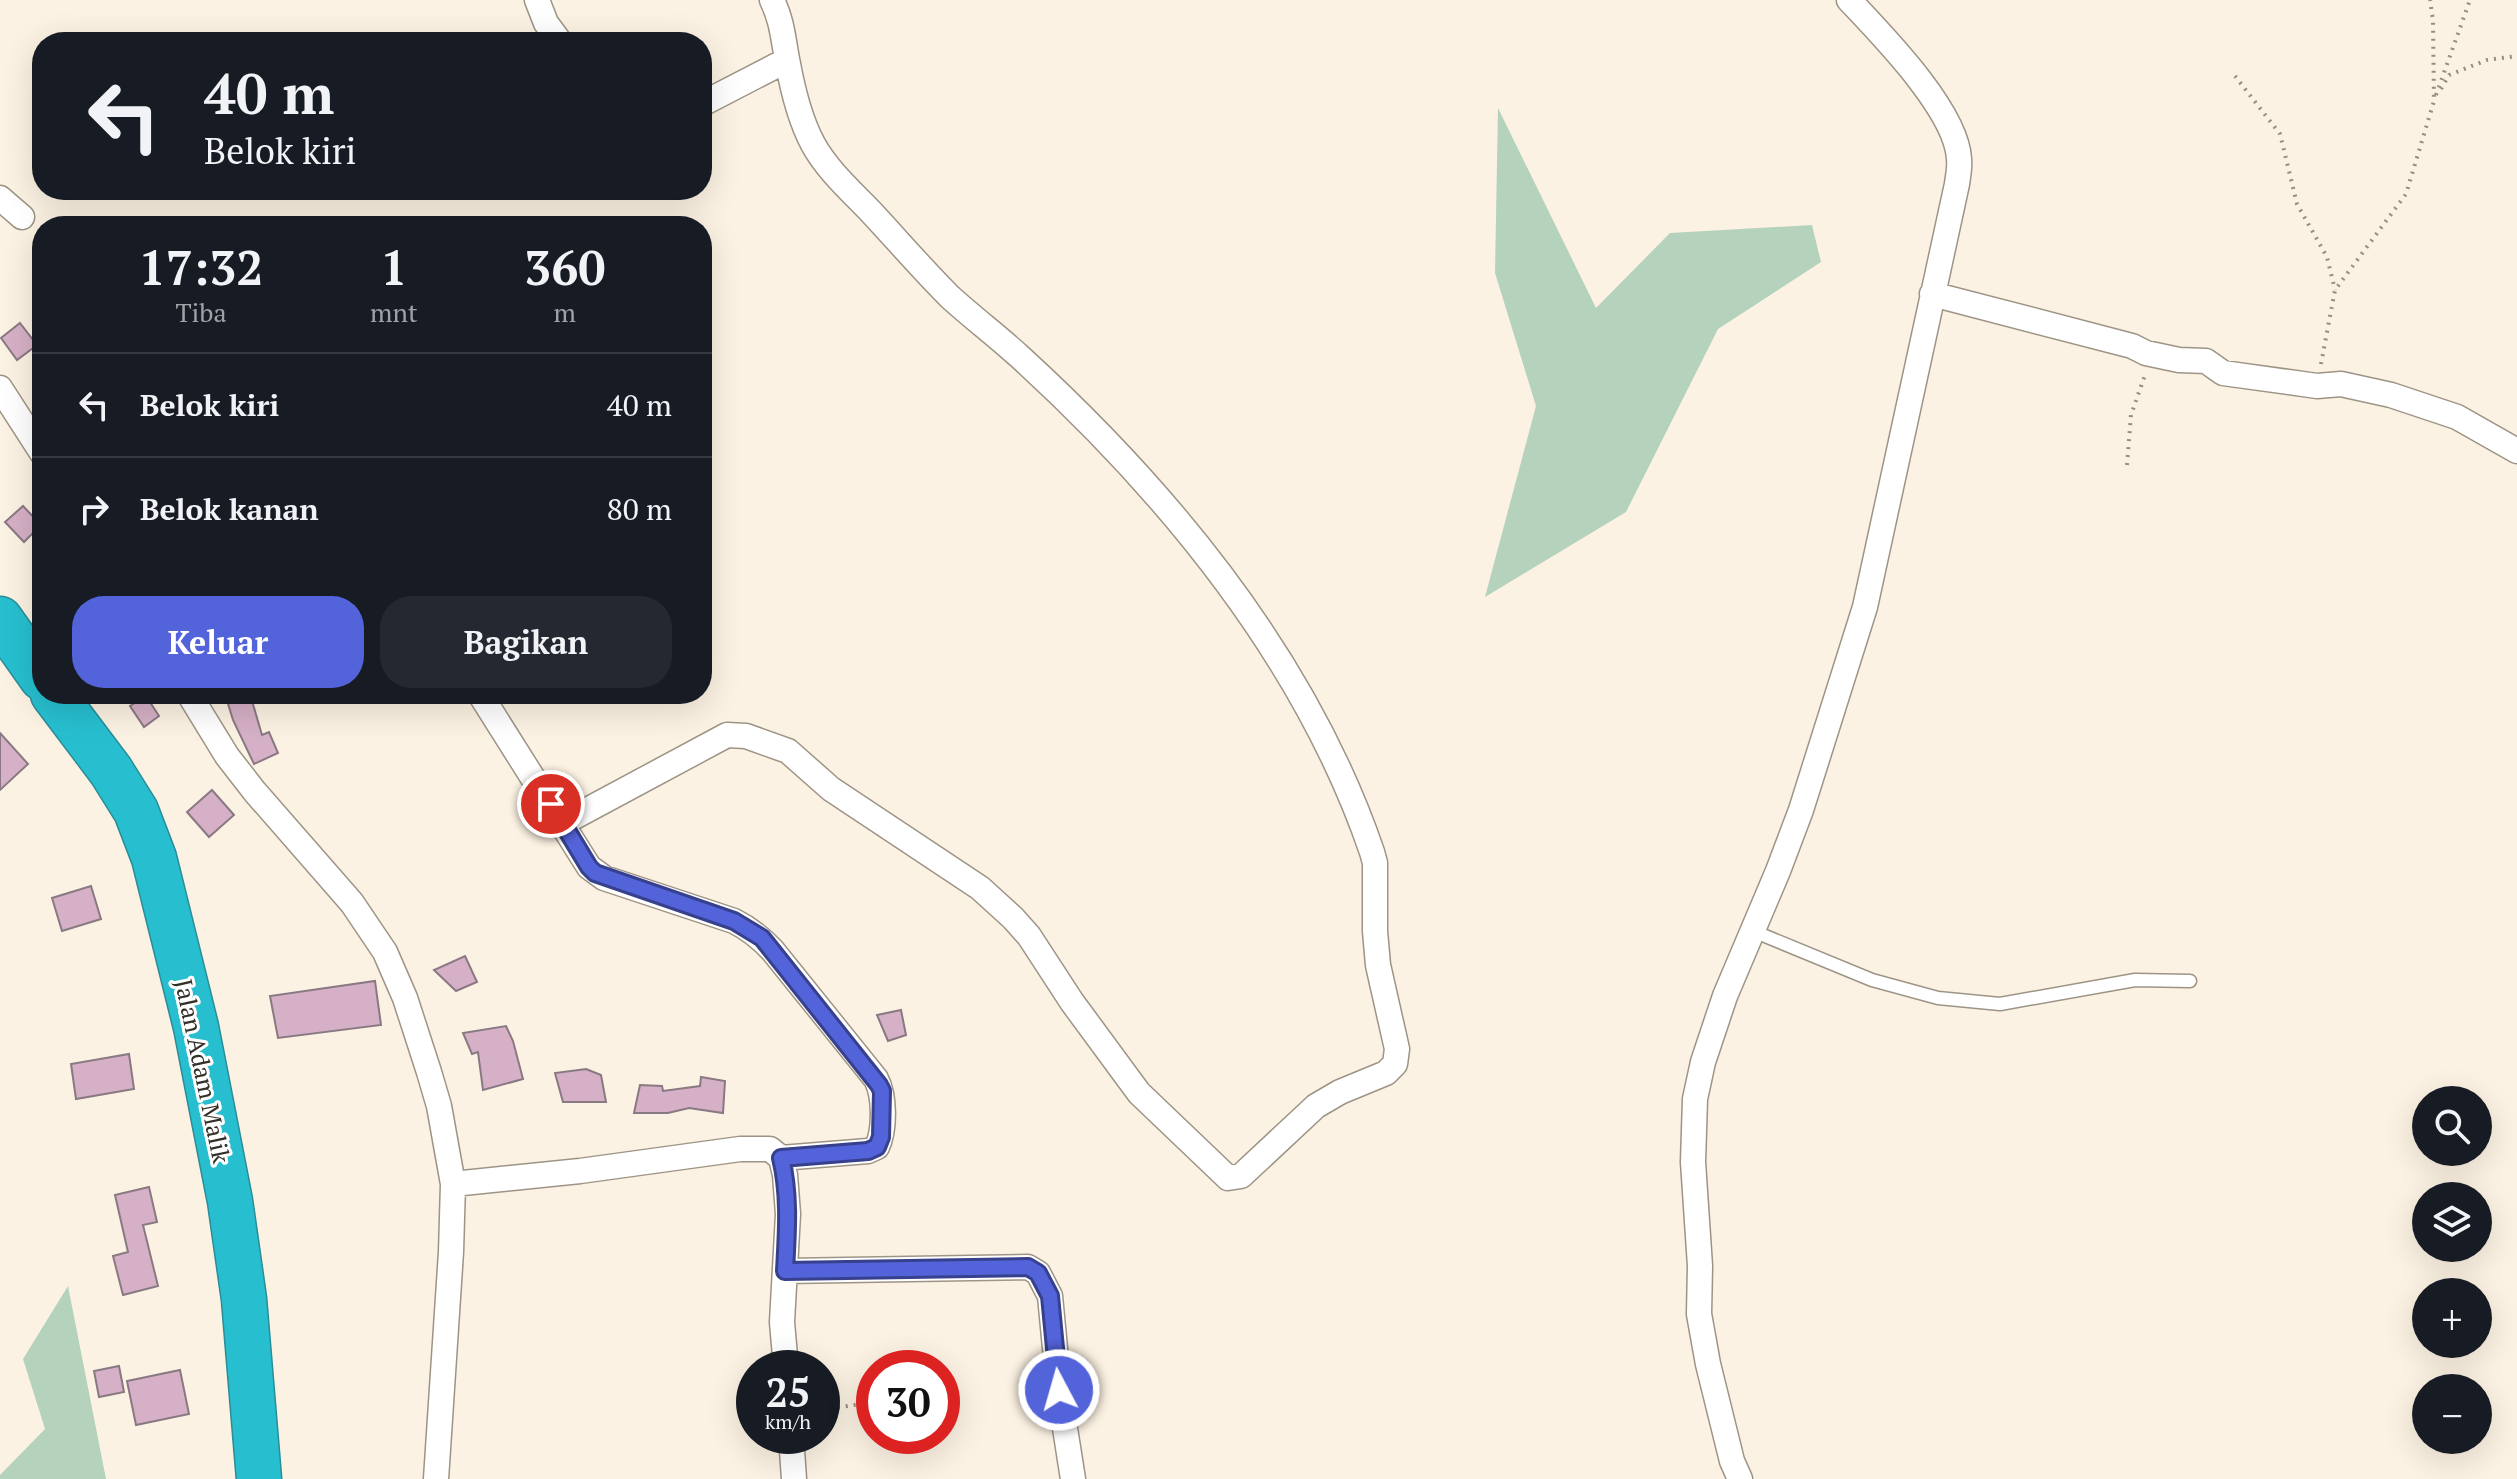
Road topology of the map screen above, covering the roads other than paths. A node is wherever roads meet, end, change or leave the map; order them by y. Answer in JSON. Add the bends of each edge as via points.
{"nodes":[{"id":1,"x":537,"y":0,"type":"edge"},
{"id":2,"x":772,"y":0,"type":"edge"},
{"id":3,"x":1849,"y":0,"type":"edge"},
{"id":4,"x":553,"y":32,"type":"edge"},
{"id":5,"x":787,"y":60,"type":"junction"},
{"id":6,"x":712,"y":99,"type":"edge"},
{"id":7,"x":0,"y":198,"type":"edge"},
{"id":8,"x":22,"y":217,"type":"dead end"},
{"id":9,"x":1932,"y":294,"type":"junction"},
{"id":10,"x":0,"y":388,"type":"edge"},
{"id":11,"x":32,"y":438,"type":"edge"},
{"id":12,"x":2517,"y":451,"type":"edge"},
{"id":13,"x":0,"y":619,"type":"edge"},
{"id":14,"x":32,"y":664,"type":"edge"},
{"id":15,"x":61,"y":704,"type":"edge"},
{"id":16,"x":195,"y":704,"type":"edge"},
{"id":17,"x":486,"y":704,"type":"edge"},
{"id":18,"x":563,"y":823,"type":"junction"},
{"id":19,"x":1753,"y":931,"type":"junction"},
{"id":20,"x":2190,"y":981,"type":"dead end"},
{"id":21,"x":781,"y":1158,"type":"junction"},
{"id":22,"x":453,"y":1184,"type":"junction"},
{"id":23,"x":785,"y":1271,"type":"junction"},
{"id":24,"x":784,"y":1350,"type":"edge"},
{"id":25,"x":792,"y":1454,"type":"edge"},
{"id":26,"x":259,"y":1479,"type":"edge"},
{"id":27,"x":436,"y":1479,"type":"edge"},
{"id":28,"x":794,"y":1479,"type":"edge"},
{"id":29,"x":1073,"y":1479,"type":"edge"},
{"id":30,"x":1740,"y":1479,"type":"edge"}],
"edges":[{"from":1,"to":4,"type":"street"},
{"from":2,"to":5,"type":"street","via":[[786,38]]},
{"from":3,"to":9,"type":"street","via":[[1936,105],[1959,157]]},
{"from":5,"to":6,"type":"street"},
{"from":5,"to":18,"type":"street","via":[[814,145],[846,186],[950,297],[1125,460],[1190,534],[1283,668],[1332,753],[1372,852],[1378,965],[1397,1049],[1395,1064],[1316,1106],[1241,1176],[1228,1178],[1139,1093],[1013,918],[972,881],[831,789],[788,751],[727,735]]},
{"from":7,"to":8,"type":"street"},
{"from":9,"to":12,"type":"street","via":[[2146,353],[2206,361],[2223,373],[2317,386],[2341,384],[2391,395],[2457,417]]},
{"from":9,"to":19,"type":"street","via":[[1865,607],[1801,810]]},
{"from":10,"to":11,"type":"street"},
{"from":13,"to":14,"type":"highway"},
{"from":15,"to":26,"type":"highway","name":"Jalan Adam Malik","via":[[136,811],[154,858],[196,1027],[230,1201]]},
{"from":16,"to":22,"type":"street","via":[[227,756],[352,903],[385,952],[439,1106]]},
{"from":17,"to":18,"type":"street"},
{"from":18,"to":21,"type":"street","via":[[595,873],[734,921],[762,938],[876,1079],[882,1091],[877,1147]]},
{"from":19,"to":20,"type":"lane","via":[[1872,980],[1938,998],[2000,1004],[2135,980]]},
{"from":19,"to":30,"type":"street","via":[[1703,1062],[1695,1099],[1693,1162],[1699,1314]]},
{"from":21,"to":22,"type":"street","via":[[770,1149],[750,1148]]},
{"from":21,"to":23,"type":"street","via":[[788,1214]]},
{"from":22,"to":27,"type":"street"},
{"from":23,"to":24,"type":"street"},
{"from":23,"to":29,"type":"street","via":[[1028,1267],[1038,1273],[1050,1296]]},
{"from":25,"to":28,"type":"street"}]}
